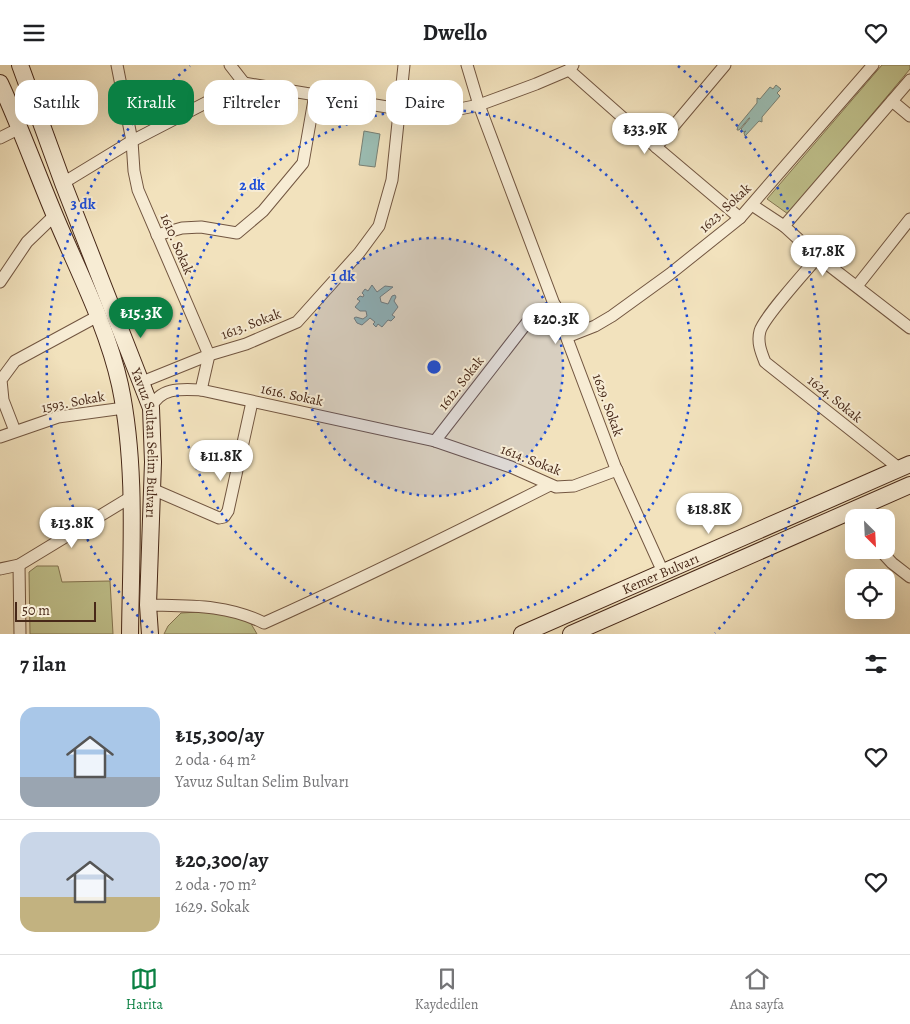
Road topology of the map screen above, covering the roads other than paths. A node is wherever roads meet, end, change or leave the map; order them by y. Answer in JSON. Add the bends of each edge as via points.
{"nodes":[{"id":1,"x":20,"y":65,"type":"edge"},
{"id":2,"x":117,"y":65,"type":"edge"},
{"id":3,"x":230,"y":65,"type":"edge"},
{"id":4,"x":404,"y":65,"type":"edge"},
{"id":5,"x":467,"y":65,"type":"edge"},
{"id":6,"x":725,"y":65,"type":"edge"},
{"id":7,"x":873,"y":65,"type":"edge"},
{"id":8,"x":571,"y":68,"type":"edge"},
{"id":9,"x":242,"y":80,"type":"edge"},
{"id":10,"x":402,"y":80,"type":"edge"},
{"id":11,"x":910,"y":81,"type":"edge"},
{"id":12,"x":0,"y":83,"type":"edge"},
{"id":13,"x":892,"y":101,"type":"junction"},
{"id":14,"x":204,"y":104,"type":"edge"},
{"id":15,"x":479,"y":105,"type":"junction"},
{"id":16,"x":463,"y":108,"type":"edge"},
{"id":17,"x":910,"y":116,"type":"edge"},
{"id":18,"x":310,"y":125,"type":"edge"},
{"id":19,"x":397,"y":125,"type":"edge"},
{"id":20,"x":20,"y":128,"type":"junction"},
{"id":21,"x":0,"y":138,"type":"edge"},
{"id":22,"x":132,"y":141,"type":"junction"},
{"id":23,"x":656,"y":147,"type":"junction"},
{"id":24,"x":63,"y":183,"type":"junction"},
{"id":25,"x":752,"y":205,"type":"junction"},
{"id":26,"x":55,"y":215,"type":"junction"},
{"id":27,"x":740,"y":218,"type":"junction"},
{"id":28,"x":910,"y":219,"type":"edge"},
{"id":29,"x":784,"y":226,"type":"junction"},
{"id":30,"x":157,"y":235,"type":"junction"},
{"id":31,"x":818,"y":257,"type":"junction"},
{"id":32,"x":0,"y":282,"type":"edge"},
{"id":33,"x":857,"y":286,"type":"junction"},
{"id":34,"x":555,"y":305,"type":"junction"},
{"id":35,"x":98,"y":316,"type":"junction"},
{"id":36,"x":910,"y":328,"type":"edge"},
{"id":37,"x":567,"y":337,"type":"junction"},
{"id":38,"x":209,"y":355,"type":"junction"},
{"id":39,"x":142,"y":382,"type":"junction"},
{"id":40,"x":201,"y":390,"type":"junction"},
{"id":41,"x":252,"y":402,"type":"junction"},
{"id":42,"x":124,"y":408,"type":"junction"},
{"id":43,"x":151,"y":408,"type":"junction"},
{"id":44,"x":15,"y":431,"type":"junction"},
{"id":45,"x":0,"y":437,"type":"edge"},
{"id":46,"x":434,"y":441,"type":"junction"},
{"id":47,"x":905,"y":466,"type":"edge"},
{"id":48,"x":617,"y":470,"type":"junction"},
{"id":49,"x":550,"y":485,"type":"junction"},
{"id":50,"x":910,"y":485,"type":"edge"},
{"id":51,"x":152,"y":489,"type":"junction"},
{"id":52,"x":131,"y":497,"type":"junction"},
{"id":53,"x":867,"y":509,"type":"edge"},
{"id":54,"x":845,"y":519,"type":"edge"},
{"id":55,"x":888,"y":559,"type":"edge"},
{"id":56,"x":19,"y":565,"type":"junction"},
{"id":57,"x":0,"y":569,"type":"edge"},
{"id":58,"x":663,"y":572,"type":"junction"},
{"id":59,"x":910,"y":577,"type":"edge"},
{"id":60,"x":148,"y":605,"type":"junction"},
{"id":61,"x":265,"y":629,"type":"edge"},
{"id":62,"x":20,"y":634,"type":"edge"},
{"id":63,"x":130,"y":634,"type":"edge"},
{"id":64,"x":150,"y":634,"type":"edge"},
{"id":65,"x":522,"y":634,"type":"edge"},
{"id":66,"x":571,"y":634,"type":"edge"}],
"edges":[{"from":1,"to":24,"type":"main road","name":"Yavuz Sultan Selim Bulvarı"},
{"from":2,"to":22,"type":"street","name":"1610. Sokak"},
{"from":3,"to":9,"type":"street"},
{"from":4,"to":10,"type":"street","name":"1613. Sokak"},
{"from":5,"to":15,"type":"street","name":"1629. Sokak"},
{"from":6,"to":23,"type":"street"},
{"from":7,"to":25,"type":"street","name":"1623. Sokak"},
{"from":8,"to":15,"type":"street"},
{"from":8,"to":23,"type":"street"},
{"from":11,"to":13,"type":"street"},
{"from":12,"to":20,"type":"main road","name":"Yavuz Sultan Selim Bulvarı"},
{"from":13,"to":17,"type":"street"},
{"from":13,"to":29,"type":"street"},
{"from":14,"to":22,"type":"street"},
{"from":15,"to":16,"type":"street"},
{"from":15,"to":34,"type":"street","name":"1629. Sokak"},
{"from":18,"to":30,"type":"street","via":[[303,163],[263,211],[237,233],[201,227]]},
{"from":19,"to":38,"type":"street","name":"1613. Sokak","via":[[392,180],[379,226],[364,246],[297,321],[246,344]]},
{"from":20,"to":21,"type":"street"},
{"from":20,"to":26,"type":"main road","name":"Yavuz Sultan Selim Bulvarı"},
{"from":22,"to":24,"type":"street"},
{"from":22,"to":30,"type":"street","name":"1610. Sokak","via":[[138,190]]},
{"from":23,"to":27,"type":"street"},
{"from":24,"to":39,"type":"main road","name":"Yavuz Sultan Selim Bulvarı"},
{"from":25,"to":27,"type":"street","name":"1623. Sokak"},
{"from":25,"to":29,"type":"street"},
{"from":26,"to":32,"type":"street","via":[[27,242]]},
{"from":26,"to":35,"type":"main road","name":"Yavuz Sultan Selim Bulvarı"},
{"from":27,"to":37,"type":"street","name":"1623. Sokak","via":[[612,316]]},
{"from":28,"to":33,"type":"street"},
{"from":29,"to":31,"type":"street"},
{"from":30,"to":38,"type":"street","name":"1610. Sokak"},
{"from":31,"to":33,"type":"street"},
{"from":31,"to":47,"type":"street","name":"1624. Sokak","via":[[760,330],[759,347],[765,362]]},
{"from":33,"to":36,"type":"street"},
{"from":34,"to":37,"type":"street","name":"1629. Sokak"},
{"from":34,"to":46,"type":"street","name":"1612. Sokak","via":[[529,320]]},
{"from":35,"to":42,"type":"main road","name":"Yavuz Sultan Selim Bulvarı","via":[[113,357]]},
{"from":35,"to":44,"type":"street","via":[[15,361],[1,380],[3,399]]},
{"from":37,"to":48,"type":"street","name":"1629. Sokak"},
{"from":38,"to":39,"type":"street","name":"1613. Sokak"},
{"from":38,"to":40,"type":"street"},
{"from":39,"to":43,"type":"main road","name":"Yavuz Sultan Selim Bulvarı"},
{"from":40,"to":41,"type":"street","name":"1616. Sokak"},
{"from":40,"to":43,"type":"street","name":"1616. Sokak","via":[[163,393]]},
{"from":41,"to":46,"type":"street","name":"1616. Sokak"},
{"from":41,"to":51,"type":"street","via":[[224,517],[219,518]]},
{"from":42,"to":44,"type":"street","name":"1593. Sokak","via":[[58,417]]},
{"from":42,"to":52,"type":"main road","name":"Yavuz Sultan Selim Bulvarı"},
{"from":43,"to":51,"type":"main road","name":"Yavuz Sultan Selim Bulvarı"},
{"from":44,"to":45,"type":"street","name":"1593. Sokak"},
{"from":46,"to":49,"type":"street","name":"1614. Sokak","via":[[511,467]]},
{"from":47,"to":58,"type":"main road","name":"Kemer Bulvarı"},
{"from":48,"to":49,"type":"street","name":"1614. Sokak","via":[[574,486],[561,488]]},
{"from":48,"to":58,"type":"street","name":"1629. Sokak"},
{"from":49,"to":61,"type":"street"},
{"from":50,"to":53,"type":"main road","name":"Kemer Bulvarı"},
{"from":51,"to":60,"type":"main road","name":"Yavuz Sultan Selim Bulvarı"},
{"from":52,"to":56,"type":"street"},
{"from":52,"to":63,"type":"main road","name":"Yavuz Sultan Selim Bulvarı"},
{"from":54,"to":66,"type":"main road","name":"Kemer Bulvarı"},
{"from":55,"to":59,"type":"street"},
{"from":56,"to":57,"type":"street"},
{"from":56,"to":62,"type":"street"},
{"from":58,"to":65,"type":"main road","name":"Kemer Bulvarı"},
{"from":60,"to":61,"type":"street","via":[[223,608],[248,615]]},
{"from":60,"to":64,"type":"main road","name":"Yavuz Sultan Selim Bulvarı"}]}
